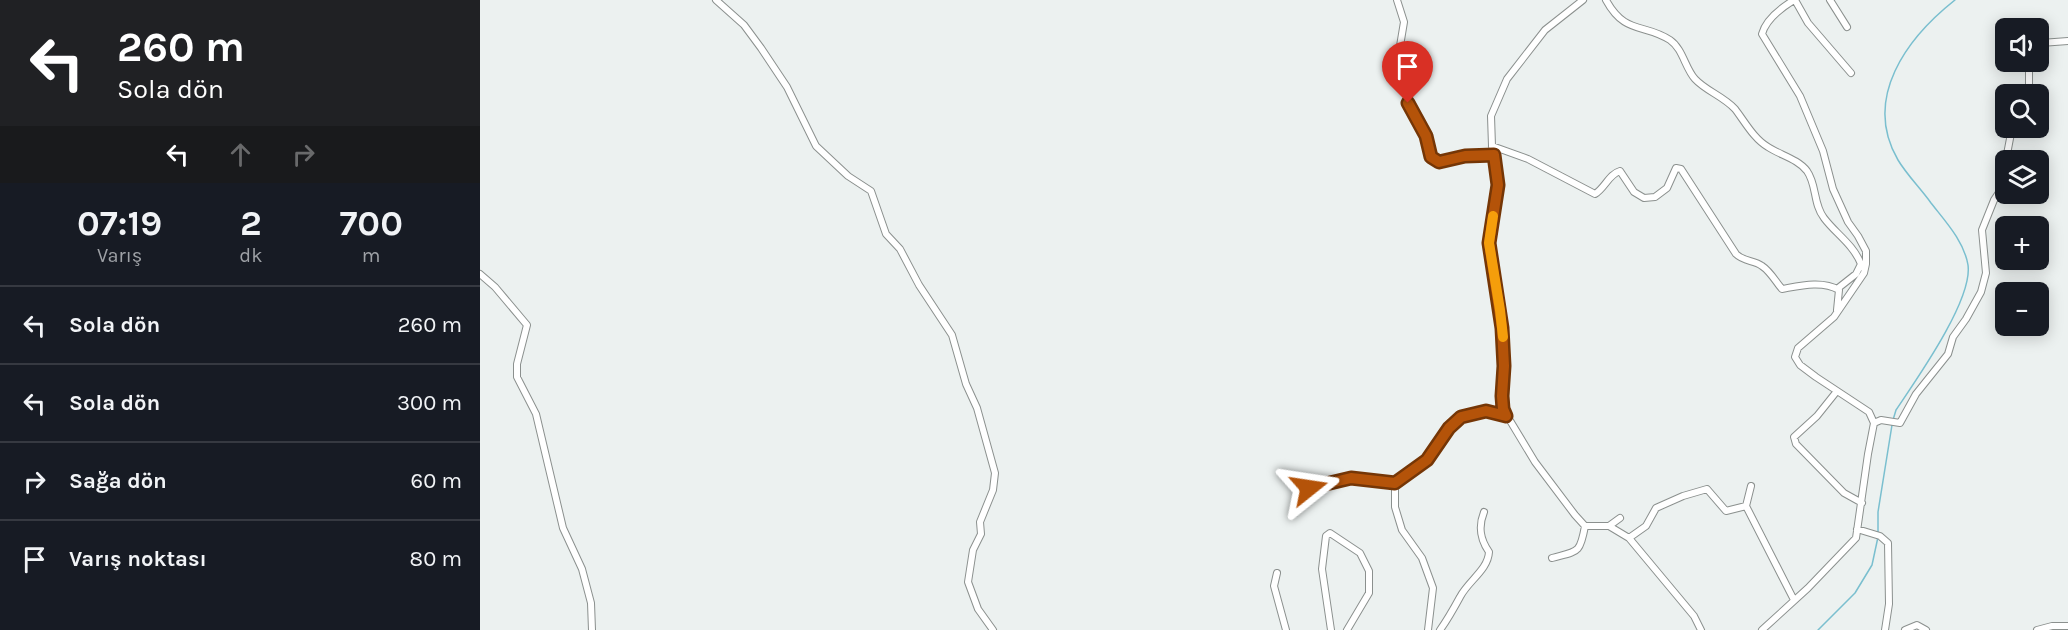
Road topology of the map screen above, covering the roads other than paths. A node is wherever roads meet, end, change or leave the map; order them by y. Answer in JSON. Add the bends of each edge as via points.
{"nodes":[{"id":1,"x":716,"y":0,"type":"edge"},
{"id":2,"x":1397,"y":0,"type":"edge"},
{"id":3,"x":1582,"y":0,"type":"edge"},
{"id":4,"x":1606,"y":0,"type":"edge"},
{"id":5,"x":1794,"y":0,"type":"edge"},
{"id":6,"x":1830,"y":0,"type":"edge"},
{"id":7,"x":1847,"y":27,"type":"dead end"},
{"id":8,"x":2068,"y":41,"type":"edge"},
{"id":9,"x":2049,"y":42,"type":"edge"},
{"id":10,"x":1851,"y":73,"type":"dead end"},
{"id":11,"x":2010,"y":138,"type":"edge"},
{"id":12,"x":1492,"y":146,"type":"junction"},
{"id":13,"x":1494,"y":155,"type":"junction"},
{"id":14,"x":480,"y":274,"type":"edge"},
{"id":15,"x":1837,"y":289,"type":"junction"},
{"id":16,"x":1837,"y":312,"type":"junction"},
{"id":17,"x":1837,"y":391,"type":"junction"},
{"id":18,"x":1506,"y":416,"type":"junction"},
{"id":19,"x":1874,"y":423,"type":"junction"},
{"id":20,"x":1395,"y":483,"type":"junction"},
{"id":21,"x":1751,"y":486,"type":"dead end"},
{"id":22,"x":1309,"y":488,"type":"dead end"},
{"id":23,"x":1862,"y":503,"type":"junction"},
{"id":24,"x":1746,"y":506,"type":"junction"},
{"id":25,"x":1484,"y":512,"type":"dead end"},
{"id":26,"x":1620,"y":518,"type":"dead end"},
{"id":27,"x":1585,"y":526,"type":"junction"},
{"id":28,"x":1609,"y":526,"type":"junction"},
{"id":29,"x":1857,"y":529,"type":"junction"},
{"id":30,"x":1629,"y":538,"type":"junction"},
{"id":31,"x":1552,"y":558,"type":"dead end"},
{"id":32,"x":1277,"y":573,"type":"dead end"},
{"id":33,"x":1794,"y":600,"type":"junction"},
{"id":34,"x":2068,"y":626,"type":"edge"},
{"id":35,"x":592,"y":630,"type":"edge"},
{"id":36,"x":993,"y":630,"type":"edge"},
{"id":37,"x":1286,"y":630,"type":"edge"},
{"id":38,"x":1331,"y":630,"type":"edge"},
{"id":39,"x":1347,"y":630,"type":"edge"},
{"id":40,"x":1428,"y":630,"type":"edge"},
{"id":41,"x":1440,"y":630,"type":"edge"},
{"id":42,"x":1701,"y":630,"type":"edge"},
{"id":43,"x":1762,"y":630,"type":"edge"},
{"id":44,"x":1885,"y":630,"type":"edge"},
{"id":45,"x":1905,"y":630,"type":"edge"},
{"id":46,"x":1926,"y":630,"type":"edge"},
{"id":47,"x":2037,"y":630,"type":"edge"}],
"edges":[{"from":1,"to":36,"type":"street","via":[[744,25],[761,48],[787,87],[816,146],[871,191],[886,234],[900,249],[952,335],[995,473],[968,582],[978,609]]},
{"from":2,"to":13,"type":"street","via":[[1404,22],[1398,58],[1402,80],[1431,157],[1439,162]]},
{"from":3,"to":12,"type":"street","via":[[1545,30],[1507,79],[1491,116]]},
{"from":4,"to":15,"type":"street","via":[[1612,11],[1630,26],[1670,40],[1696,80],[1734,109],[1766,147],[1788,156],[1806,170],[1818,210],[1856,252],[1861,264],[1856,274]]},
{"from":5,"to":10,"type":"street","via":[[1808,23]]},
{"from":5,"to":16,"type":"street","via":[[1768,21],[1762,34],[1804,105],[1833,189],[1866,251],[1864,273]]},
{"from":6,"to":7,"type":"street"},
{"from":8,"to":9,"type":"street"},
{"from":11,"to":19,"type":"street","via":[[2000,191],[1982,230],[1986,273],[1981,292],[1953,337],[1948,354],[1916,394],[1900,423]]},
{"from":12,"to":13,"type":"street"},
{"from":12,"to":15,"type":"street","via":[[1528,159],[1595,194],[1620,171],[1634,192],[1644,198],[1655,197],[1667,188],[1676,168],[1681,169],[1742,260],[1765,267],[1782,289],[1808,284]]},
{"from":13,"to":18,"type":"street","via":[[1498,185],[1489,243],[1502,328],[1502,396]]},
{"from":14,"to":35,"type":"street","via":[[527,325],[517,377],[537,414],[563,528],[582,569],[591,603]]},
{"from":15,"to":16,"type":"street"},
{"from":16,"to":17,"type":"street","via":[[1798,348],[1795,357],[1800,365]]},
{"from":17,"to":19,"type":"street","via":[[1869,412]]},
{"from":17,"to":23,"type":"street","via":[[1794,437],[1796,444],[1844,493]]},
{"from":18,"to":20,"type":"street","via":[[1486,411],[1461,417],[1427,460]]},
{"from":18,"to":27,"type":"street","via":[[1535,462]]},
{"from":19,"to":23,"type":"street"},
{"from":20,"to":22,"type":"street","via":[[1351,478]]},
{"from":20,"to":40,"type":"street","via":[[1395,507],[1402,530],[1422,558],[1433,588]]},
{"from":21,"to":24,"type":"street"},
{"from":23,"to":29,"type":"street"},
{"from":24,"to":30,"type":"street","via":[[1726,511],[1707,489],[1656,508],[1646,526]]},
{"from":24,"to":33,"type":"street"},
{"from":25,"to":41,"type":"street","via":[[1480,530],[1490,552],[1489,561]]},
{"from":26,"to":28,"type":"street"},
{"from":27,"to":28,"type":"street"},
{"from":27,"to":31,"type":"street","via":[[1575,552]]},
{"from":28,"to":30,"type":"street"},
{"from":29,"to":33,"type":"street","via":[[1848,548]]},
{"from":29,"to":44,"type":"street","via":[[1880,536],[1888,543],[1889,604]]},
{"from":30,"to":42,"type":"street","via":[[1694,616]]},
{"from":32,"to":37,"type":"street","via":[[1274,586]]},
{"from":33,"to":43,"type":"street"},
{"from":34,"to":47,"type":"street"},
{"from":38,"to":39,"type":"street","via":[[1322,569],[1326,536],[1330,533],[1360,553],[1369,571],[1370,593]]},
{"from":45,"to":46,"type":"street","via":[[1917,625]]}]}
